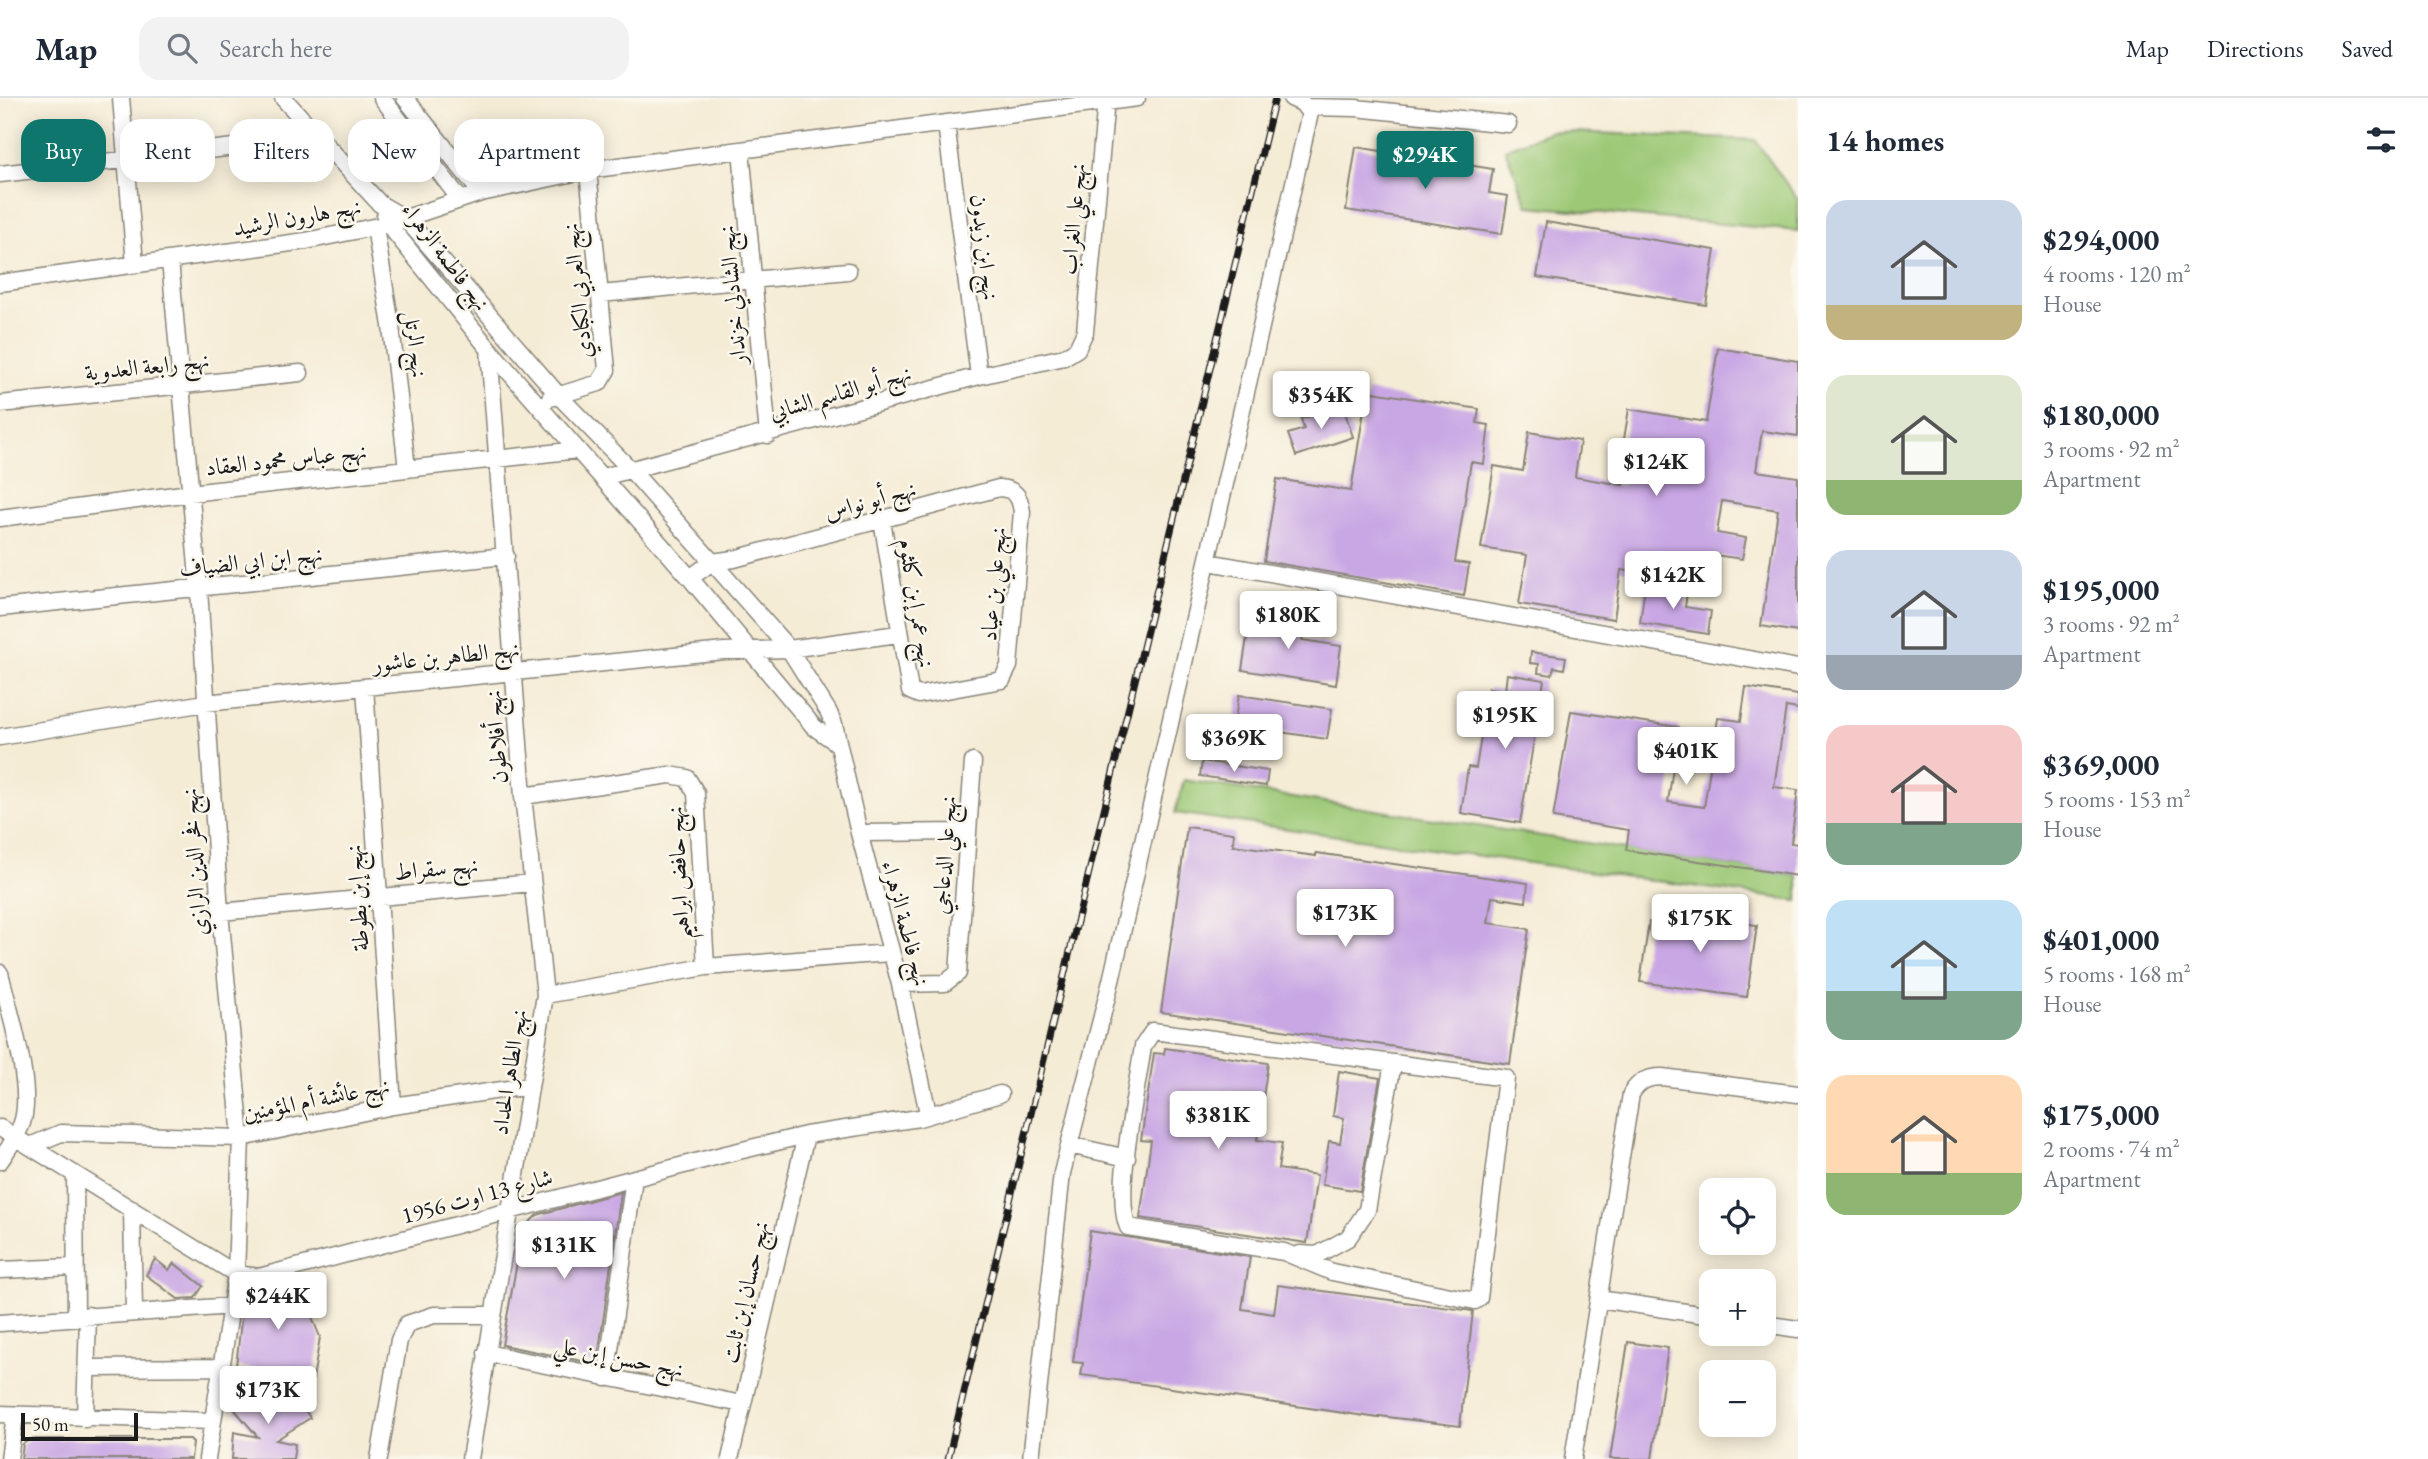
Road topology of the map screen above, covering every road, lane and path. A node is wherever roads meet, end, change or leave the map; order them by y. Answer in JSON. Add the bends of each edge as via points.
{"nodes":[{"id":1,"x":121,"y":98,"type":"edge"},
{"id":2,"x":283,"y":98,"type":"edge"},
{"id":3,"x":405,"y":98,"type":"edge"},
{"id":4,"x":1137,"y":98,"type":"edge"},
{"id":5,"x":1291,"y":98,"type":"edge"},
{"id":6,"x":386,"y":99,"type":"edge"},
{"id":7,"x":1106,"y":100,"type":"junction"},
{"id":8,"x":1307,"y":107,"type":"junction"},
{"id":9,"x":123,"y":119,"type":"edge"},
{"id":10,"x":946,"y":124,"type":"junction"},
{"id":11,"x":1508,"y":124,"type":"dead end"},
{"id":12,"x":741,"y":150,"type":"junction"},
{"id":13,"x":120,"y":161,"type":"edge"},
{"id":14,"x":604,"y":168,"type":"edge"},
{"id":15,"x":0,"y":174,"type":"edge"},
{"id":16,"x":129,"y":182,"type":"edge"},
{"id":17,"x":532,"y":182,"type":"edge"},
{"id":18,"x":589,"y":182,"type":"edge"},
{"id":19,"x":481,"y":193,"type":"junction"},
{"id":20,"x":460,"y":199,"type":"junction"},
{"id":21,"x":380,"y":204,"type":"junction"},
{"id":22,"x":406,"y":219,"type":"junction"},
{"id":23,"x":381,"y":225,"type":"junction"},
{"id":24,"x":170,"y":260,"type":"junction"},
{"id":25,"x":135,"y":264,"type":"junction"},
{"id":26,"x":848,"y":271,"type":"dead end"},
{"id":27,"x":754,"y":282,"type":"junction"},
{"id":28,"x":0,"y":283,"type":"edge"},
{"id":29,"x":600,"y":294,"type":"junction"},
{"id":30,"x":1083,"y":341,"type":"joint"},
{"id":31,"x":489,"y":349,"type":"junction"},
{"id":32,"x":299,"y":373,"type":"dead end"},
{"id":33,"x":979,"y":376,"type":"junction"},
{"id":34,"x":183,"y":385,"type":"junction"},
{"id":35,"x":559,"y":396,"type":"junction"},
{"id":36,"x":537,"y":402,"type":"junction"},
{"id":37,"x":0,"y":404,"type":"edge"},
{"id":38,"x":768,"y":435,"type":"junction"},
{"id":39,"x":578,"y":450,"type":"junction"},
{"id":40,"x":498,"y":461,"type":"junction"},
{"id":41,"x":407,"y":469,"type":"junction"},
{"id":42,"x":631,"y":470,"type":"junction"},
{"id":43,"x":603,"y":477,"type":"junction"},
{"id":44,"x":191,"y":493,"type":"junction"},
{"id":45,"x":1016,"y":494,"type":"joint"},
{"id":46,"x":0,"y":518,"type":"edge"},
{"id":47,"x":882,"y":520,"type":"junction"},
{"id":48,"x":506,"y":556,"type":"junction"},
{"id":49,"x":734,"y":559,"type":"junction"},
{"id":50,"x":712,"y":562,"type":"junction"},
{"id":51,"x":1208,"y":562,"type":"junction"},
{"id":52,"x":690,"y":578,"type":"junction"},
{"id":53,"x":727,"y":579,"type":"junction"},
{"id":54,"x":199,"y":589,"type":"junction"},
{"id":55,"x":706,"y":596,"type":"junction"},
{"id":56,"x":0,"y":608,"type":"edge"},
{"id":57,"x":898,"y":634,"type":"junction"},
{"id":58,"x":789,"y":649,"type":"junction"},
{"id":59,"x":754,"y":652,"type":"junction"},
{"id":60,"x":1798,"y":668,"type":"edge"},
{"id":61,"x":515,"y":671,"type":"junction"},
{"id":62,"x":365,"y":687,"type":"junction"},
{"id":63,"x":910,"y":691,"type":"joint"},
{"id":64,"x":205,"y":703,"type":"junction"},
{"id":65,"x":0,"y":737,"type":"edge"},
{"id":66,"x":838,"y":744,"type":"junction"},
{"id":67,"x":973,"y":762,"type":"dead end"},
{"id":68,"x":523,"y":796,"type":"junction"},
{"id":69,"x":968,"y":832,"type":"junction"},
{"id":70,"x":859,"y":833,"type":"junction"},
{"id":71,"x":532,"y":883,"type":"junction"},
{"id":72,"x":380,"y":895,"type":"junction"},
{"id":73,"x":219,"y":912,"type":"junction"},
{"id":74,"x":890,"y":953,"type":"junction"},
{"id":75,"x":706,"y":967,"type":"junction"},
{"id":76,"x":0,"y":972,"type":"edge"},
{"id":77,"x":900,"y":984,"type":"junction"},
{"id":78,"x":545,"y":995,"type":"junction"},
{"id":79,"x":1393,"y":1063,"type":"junction"},
{"id":80,"x":528,"y":1086,"type":"junction"},
{"id":81,"x":1000,"y":1094,"type":"dead end"},
{"id":82,"x":1798,"y":1094,"type":"edge"},
{"id":83,"x":393,"y":1106,"type":"junction"},
{"id":84,"x":928,"y":1113,"type":"junction"},
{"id":85,"x":0,"y":1128,"type":"edge"},
{"id":86,"x":806,"y":1135,"type":"junction"},
{"id":87,"x":241,"y":1138,"type":"junction"},
{"id":88,"x":23,"y":1142,"type":"junction"},
{"id":89,"x":1069,"y":1145,"type":"junction"},
{"id":90,"x":1127,"y":1158,"type":"junction"},
{"id":91,"x":0,"y":1161,"type":"edge"},
{"id":92,"x":75,"y":1174,"type":"junction"},
{"id":93,"x":634,"y":1178,"type":"junction"},
{"id":94,"x":132,"y":1209,"type":"junction"},
{"id":95,"x":511,"y":1209,"type":"junction"},
{"id":96,"x":1284,"y":1252,"type":"junction"},
{"id":97,"x":74,"y":1267,"type":"junction"},
{"id":98,"x":0,"y":1270,"type":"edge"},
{"id":99,"x":236,"y":1274,"type":"junction"},
{"id":100,"x":1599,"y":1299,"type":"junction"},
{"id":101,"x":232,"y":1306,"type":"junction"},
{"id":102,"x":134,"y":1311,"type":"junction"},
{"id":103,"x":1699,"y":1314,"type":"edge"},
{"id":104,"x":492,"y":1315,"type":"junction"},
{"id":105,"x":82,"y":1316,"type":"junction"},
{"id":106,"x":0,"y":1323,"type":"edge"},
{"id":107,"x":1776,"y":1326,"type":"edge"},
{"id":108,"x":1798,"y":1329,"type":"edge"},
{"id":109,"x":486,"y":1353,"type":"junction"},
{"id":110,"x":221,"y":1367,"type":"junction"},
{"id":111,"x":87,"y":1368,"type":"junction"},
{"id":112,"x":606,"y":1378,"type":"junction"},
{"id":113,"x":742,"y":1405,"type":"junction"},
{"id":114,"x":8,"y":1415,"type":"edge"},
{"id":115,"x":85,"y":1419,"type":"junction"},
{"id":116,"x":211,"y":1421,"type":"junction"},
{"id":117,"x":9,"y":1459,"type":"edge"},
{"id":118,"x":207,"y":1459,"type":"edge"},
{"id":119,"x":379,"y":1459,"type":"edge"},
{"id":120,"x":470,"y":1459,"type":"edge"},
{"id":121,"x":730,"y":1459,"type":"edge"},
{"id":122,"x":1031,"y":1459,"type":"edge"},
{"id":123,"x":1573,"y":1459,"type":"edge"}],
"edges":[{"from":1,"to":9,"type":"street"},
{"from":2,"to":21,"type":"street"},
{"from":3,"to":19,"type":"street"},
{"from":4,"to":7,"type":"street","name":"نهج هارون الرشيد"},
{"from":5,"to":8,"type":"street"},
{"from":6,"to":20,"type":"street"},
{"from":7,"to":10,"type":"street","name":"نهج هارون الرشيد"},
{"from":7,"to":30,"type":"street","name":"نهج علي الغراب"},
{"from":8,"to":11,"type":"street"},
{"from":8,"to":51,"type":"street","via":[[1310,113]]},
{"from":10,"to":12,"type":"street","name":"نهج هارون الرشيد"},
{"from":10,"to":33,"type":"street","name":"نهج ابن زيدون"},
{"from":12,"to":14,"type":"street","name":"نهج هارون الرشيد"},
{"from":12,"to":27,"type":"street","name":"نهج الشادلي خزندار"},
{"from":13,"to":15,"type":"street"},
{"from":16,"to":25,"type":"street"},
{"from":17,"to":19,"type":"street","name":"نهج هارون الرشيد"},
{"from":18,"to":29,"type":"street","name":"نهج العربي الكبادي"},
{"from":19,"to":20,"type":"street","name":"نهج هارون الرشيد"},
{"from":20,"to":22,"type":"street","name":"نهج هارون الرشيد"},
{"from":21,"to":22,"type":"street","name":"نهج فاطمة الزهراء"},
{"from":21,"to":23,"type":"street","name":"نهج فاطمة الزهراء"},
{"from":22,"to":23,"type":"street","name":"نهج هارون الرشيد"},
{"from":22,"to":35,"type":"street","name":"نهج فاطمة الزهراء"},
{"from":23,"to":24,"type":"street","name":"نهج هارون الرشيد","via":[[306,241]]},
{"from":23,"to":31,"type":"street","name":"نهج فاطمة الزهراء"},
{"from":23,"to":41,"type":"street","name":"نهج الرتل"},
{"from":24,"to":25,"type":"street","name":"نهج هارون الرشيد"},
{"from":24,"to":34,"type":"street","name":"نهج فخر الدين الرازي"},
{"from":25,"to":28,"type":"street","name":"نهج هارون الرشيد"},
{"from":26,"to":27,"type":"street"},
{"from":27,"to":29,"type":"street"},
{"from":27,"to":38,"type":"street","name":"نهج الشادلي خزندار"},
{"from":29,"to":35,"type":"street","name":"نهج العربي الكبادي","via":[[607,370],[599,383]]},
{"from":30,"to":33,"type":"street","name":"نهج أبو القاسم الشابي","via":[[1064,357]]},
{"from":31,"to":36,"type":"street","name":"نهج فاطمة الزهراء"},
{"from":31,"to":40,"type":"street","name":"نهج أفلاطون"},
{"from":32,"to":34,"type":"street","name":"نهج رابعة العدوية"},
{"from":33,"to":38,"type":"street","name":"نهج أبو القاسم الشابي"},
{"from":34,"to":37,"type":"street","name":"نهج رابعة العدوية"},
{"from":34,"to":44,"type":"street","name":"نهج فخر الدين الرازي"},
{"from":35,"to":36,"type":"street","name":"نهج العربي الكبادي"},
{"from":35,"to":42,"type":"street","name":"نهج فاطمة الزهراء"},
{"from":36,"to":39,"type":"street","name":"نهج فاطمة الزهراء"},
{"from":38,"to":42,"type":"street","name":"نهج أبو القاسم الشابي"},
{"from":39,"to":40,"type":"street","name":"نهج عباس محمود العقاد"},
{"from":39,"to":43,"type":"street","name":"نهج فاطمة الزهراء"},
{"from":40,"to":41,"type":"street","name":"نهج عباس محمود العقاد"},
{"from":40,"to":48,"type":"street","name":"نهج أفلاطون"},
{"from":41,"to":44,"type":"street","name":"نهج عباس محمود العقاد"},
{"from":42,"to":43,"type":"street","name":"نهج أبو القاسم الشابي"},
{"from":42,"to":50,"type":"street","name":"نهج فاطمة الزهراء"},
{"from":43,"to":52,"type":"street","name":"نهج فاطمة الزهراء"},
{"from":44,"to":46,"type":"street","name":"نهج عباس محمود العقاد"},
{"from":44,"to":54,"type":"street","name":"نهج فخر الدين الرازي"},
{"from":45,"to":47,"type":"street","name":"نهج أبو نواس","via":[[999,488]]},
{"from":45,"to":63,"type":"street","name":"نهج علي بن عياد","via":[[1022,512],[1005,677],[997,684],[919,695]]},
{"from":47,"to":49,"type":"street","name":"نهج أبو نواس"},
{"from":47,"to":57,"type":"street","name":"نهج عمر إبن كلثوم"},
{"from":48,"to":54,"type":"street","name":"نهج ابن ابي الضياف"},
{"from":48,"to":61,"type":"street","name":"نهج أفلاطون"},
{"from":49,"to":50,"type":"street","name":"نهج أبو نواس"},
{"from":49,"to":53,"type":"street"},
{"from":50,"to":52,"type":"street"},
{"from":50,"to":53,"type":"street","name":"نهج فاطمة الزهراء"},
{"from":51,"to":60,"type":"street"},
{"from":51,"to":89,"type":"street"},
{"from":52,"to":55,"type":"street","name":"نهج فاطمة الزهراء"},
{"from":53,"to":55,"type":"street"},
{"from":53,"to":58,"type":"street","name":"نهج فاطمة الزهراء"},
{"from":54,"to":56,"type":"street","name":"نهج ابن ابي الضياف"},
{"from":54,"to":64,"type":"street","name":"نهج فخر الدين الرازي"},
{"from":55,"to":59,"type":"street","name":"نهج فاطمة الزهراء"},
{"from":57,"to":58,"type":"street","name":"نهج الطاهر بن عاشور"},
{"from":57,"to":63,"type":"street","name":"نهج عمر إبن كلثوم"},
{"from":58,"to":59,"type":"street","name":"نهج الطاهر بن عاشور"},
{"from":58,"to":66,"type":"street","name":"نهج فاطمة الزهراء","via":[[828,711]]},
{"from":59,"to":61,"type":"street","name":"نهج الطاهر بن عاشور"},
{"from":59,"to":66,"type":"street","name":"نهج فاطمة الزهراء","via":[[814,727]]},
{"from":61,"to":62,"type":"street","name":"نهج الطاهر بن عاشور"},
{"from":61,"to":68,"type":"street","name":"نهج أفلاطون"},
{"from":62,"to":64,"type":"street","name":"نهج الطاهر بن عاشور"},
{"from":62,"to":72,"type":"street","name":"نهج إبن بطوطة"},
{"from":64,"to":65,"type":"street","name":"نهج الطاهر بن عاشور"},
{"from":64,"to":73,"type":"street","name":"نهج فخر الدين الرازي"},
{"from":66,"to":70,"type":"street","name":"نهج فاطمة الزهراء"},
{"from":67,"to":69,"type":"street","name":"نهج علي الدعاجي"},
{"from":68,"to":71,"type":"street","name":"نهج أفلاطون"},
{"from":68,"to":75,"type":"street","name":"نهج حافض ابراهيم","via":[[670,775],[687,778],[696,793]]},
{"from":69,"to":70,"type":"street"},
{"from":69,"to":77,"type":"street","name":"نهج علي الدعاجي","via":[[958,973],[945,982]]},
{"from":70,"to":74,"type":"street","name":"نهج فاطمة الزهراء"},
{"from":71,"to":72,"type":"street","name":"نهج سقراط"},
{"from":71,"to":78,"type":"street","name":"نهج أفلاطون"},
{"from":72,"to":73,"type":"street","name":"نهج سقراط"},
{"from":72,"to":83,"type":"street","name":"نهج إبن بطوطة"},
{"from":73,"to":87,"type":"street","name":"نهج فخر الدين الرازي"},
{"from":74,"to":75,"type":"street","name":"نهج الطاهر الحداد"},
{"from":74,"to":77,"type":"street","name":"نهج فاطمة الزهراء"},
{"from":75,"to":78,"type":"street","name":"نهج الطاهر الحداد"},
{"from":76,"to":88,"type":"street","via":[[20,1058]]},
{"from":77,"to":84,"type":"street","name":"نهج فاطمة الزهراء"},
{"from":78,"to":80,"type":"street","name":"نهج الطاهر الحداد"},
{"from":79,"to":90,"type":"street","via":[[1153,1031],[1143,1045]]},
{"from":79,"to":96,"type":"street","via":[[1367,1210],[1348,1238],[1317,1255]]},
{"from":79,"to":96,"type":"street","via":[[1508,1081],[1479,1298],[1475,1301],[1332,1272]]},
{"from":80,"to":83,"type":"street","name":"نهج عائشة أم المؤمنين"},
{"from":80,"to":95,"type":"street","name":"نهج الطاهر الحداد"},
{"from":81,"to":84,"type":"street","name":"شارع 13 اوت 1956"},
{"from":82,"to":100,"type":"street","via":[[1662,1077],[1638,1083],[1628,1107]]},
{"from":83,"to":87,"type":"street","name":"نهج عائشة أم المؤمنين"},
{"from":84,"to":86,"type":"street","name":"شارع 13 اوت 1956"},
{"from":85,"to":88,"type":"street","name":"شارع 13 اوت 1956"},
{"from":86,"to":93,"type":"street","name":"شارع 13 اوت 1956"},
{"from":86,"to":113,"type":"street","name":"نهج حسان إبن ثابت"},
{"from":87,"to":88,"type":"street","name":"نهج عائشة أم المؤمنين","via":[[61,1133]]},
{"from":87,"to":99,"type":"street","name":"نهج فخر الدين الرازي"},
{"from":88,"to":91,"type":"street"},
{"from":88,"to":92,"type":"street","name":"شارع 13 اوت 1956"},
{"from":89,"to":90,"type":"street"},
{"from":89,"to":122,"type":"street","via":[[1059,1190]]},
{"from":90,"to":96,"type":"street","via":[[1123,1209],[1128,1227]]},
{"from":92,"to":94,"type":"street","name":"شارع 13 اوت 1956"},
{"from":92,"to":97,"type":"street"},
{"from":93,"to":95,"type":"street","name":"شارع 13 اوت 1956"},
{"from":93,"to":112,"type":"street"},
{"from":94,"to":99,"type":"street","name":"شارع 13 اوت 1956"},
{"from":94,"to":102,"type":"street"},
{"from":95,"to":99,"type":"street","name":"شارع 13 اوت 1956","via":[[277,1275]]},
{"from":95,"to":104,"type":"street","name":"نهج الطاهر الحداد"},
{"from":97,"to":98,"type":"street"},
{"from":97,"to":105,"type":"street"},
{"from":99,"to":101,"type":"street","name":"نهج فخر الدين الرازي"},
{"from":100,"to":103,"type":"street"},
{"from":100,"to":123,"type":"street"},
{"from":101,"to":102,"type":"street"},
{"from":101,"to":110,"type":"street","name":"نهج فخر الدين الرازي"},
{"from":102,"to":105,"type":"street"},
{"from":104,"to":109,"type":"street","name":"نهج الطاهر الحداد"},
{"from":104,"to":119,"type":"street","via":[[434,1315],[407,1324],[399,1340]]},
{"from":105,"to":106,"type":"street"},
{"from":105,"to":111,"type":"street"},
{"from":107,"to":108,"type":"street"},
{"from":109,"to":112,"type":"street","name":"نهج حسن إبن علي"},
{"from":109,"to":120,"type":"street","name":"نهج الطاهر الحداد"},
{"from":110,"to":111,"type":"street"},
{"from":110,"to":116,"type":"street","name":"نهج فخر الدين الرازي"},
{"from":111,"to":115,"type":"street"},
{"from":112,"to":113,"type":"street","name":"نهج حسن إبن علي"},
{"from":113,"to":121,"type":"street","name":"نهج حسان إبن ثابت"},
{"from":114,"to":115,"type":"street"},
{"from":114,"to":117,"type":"street"},
{"from":115,"to":116,"type":"street"},
{"from":116,"to":118,"type":"street","name":"نهج فخر الدين الرازي"}]}
